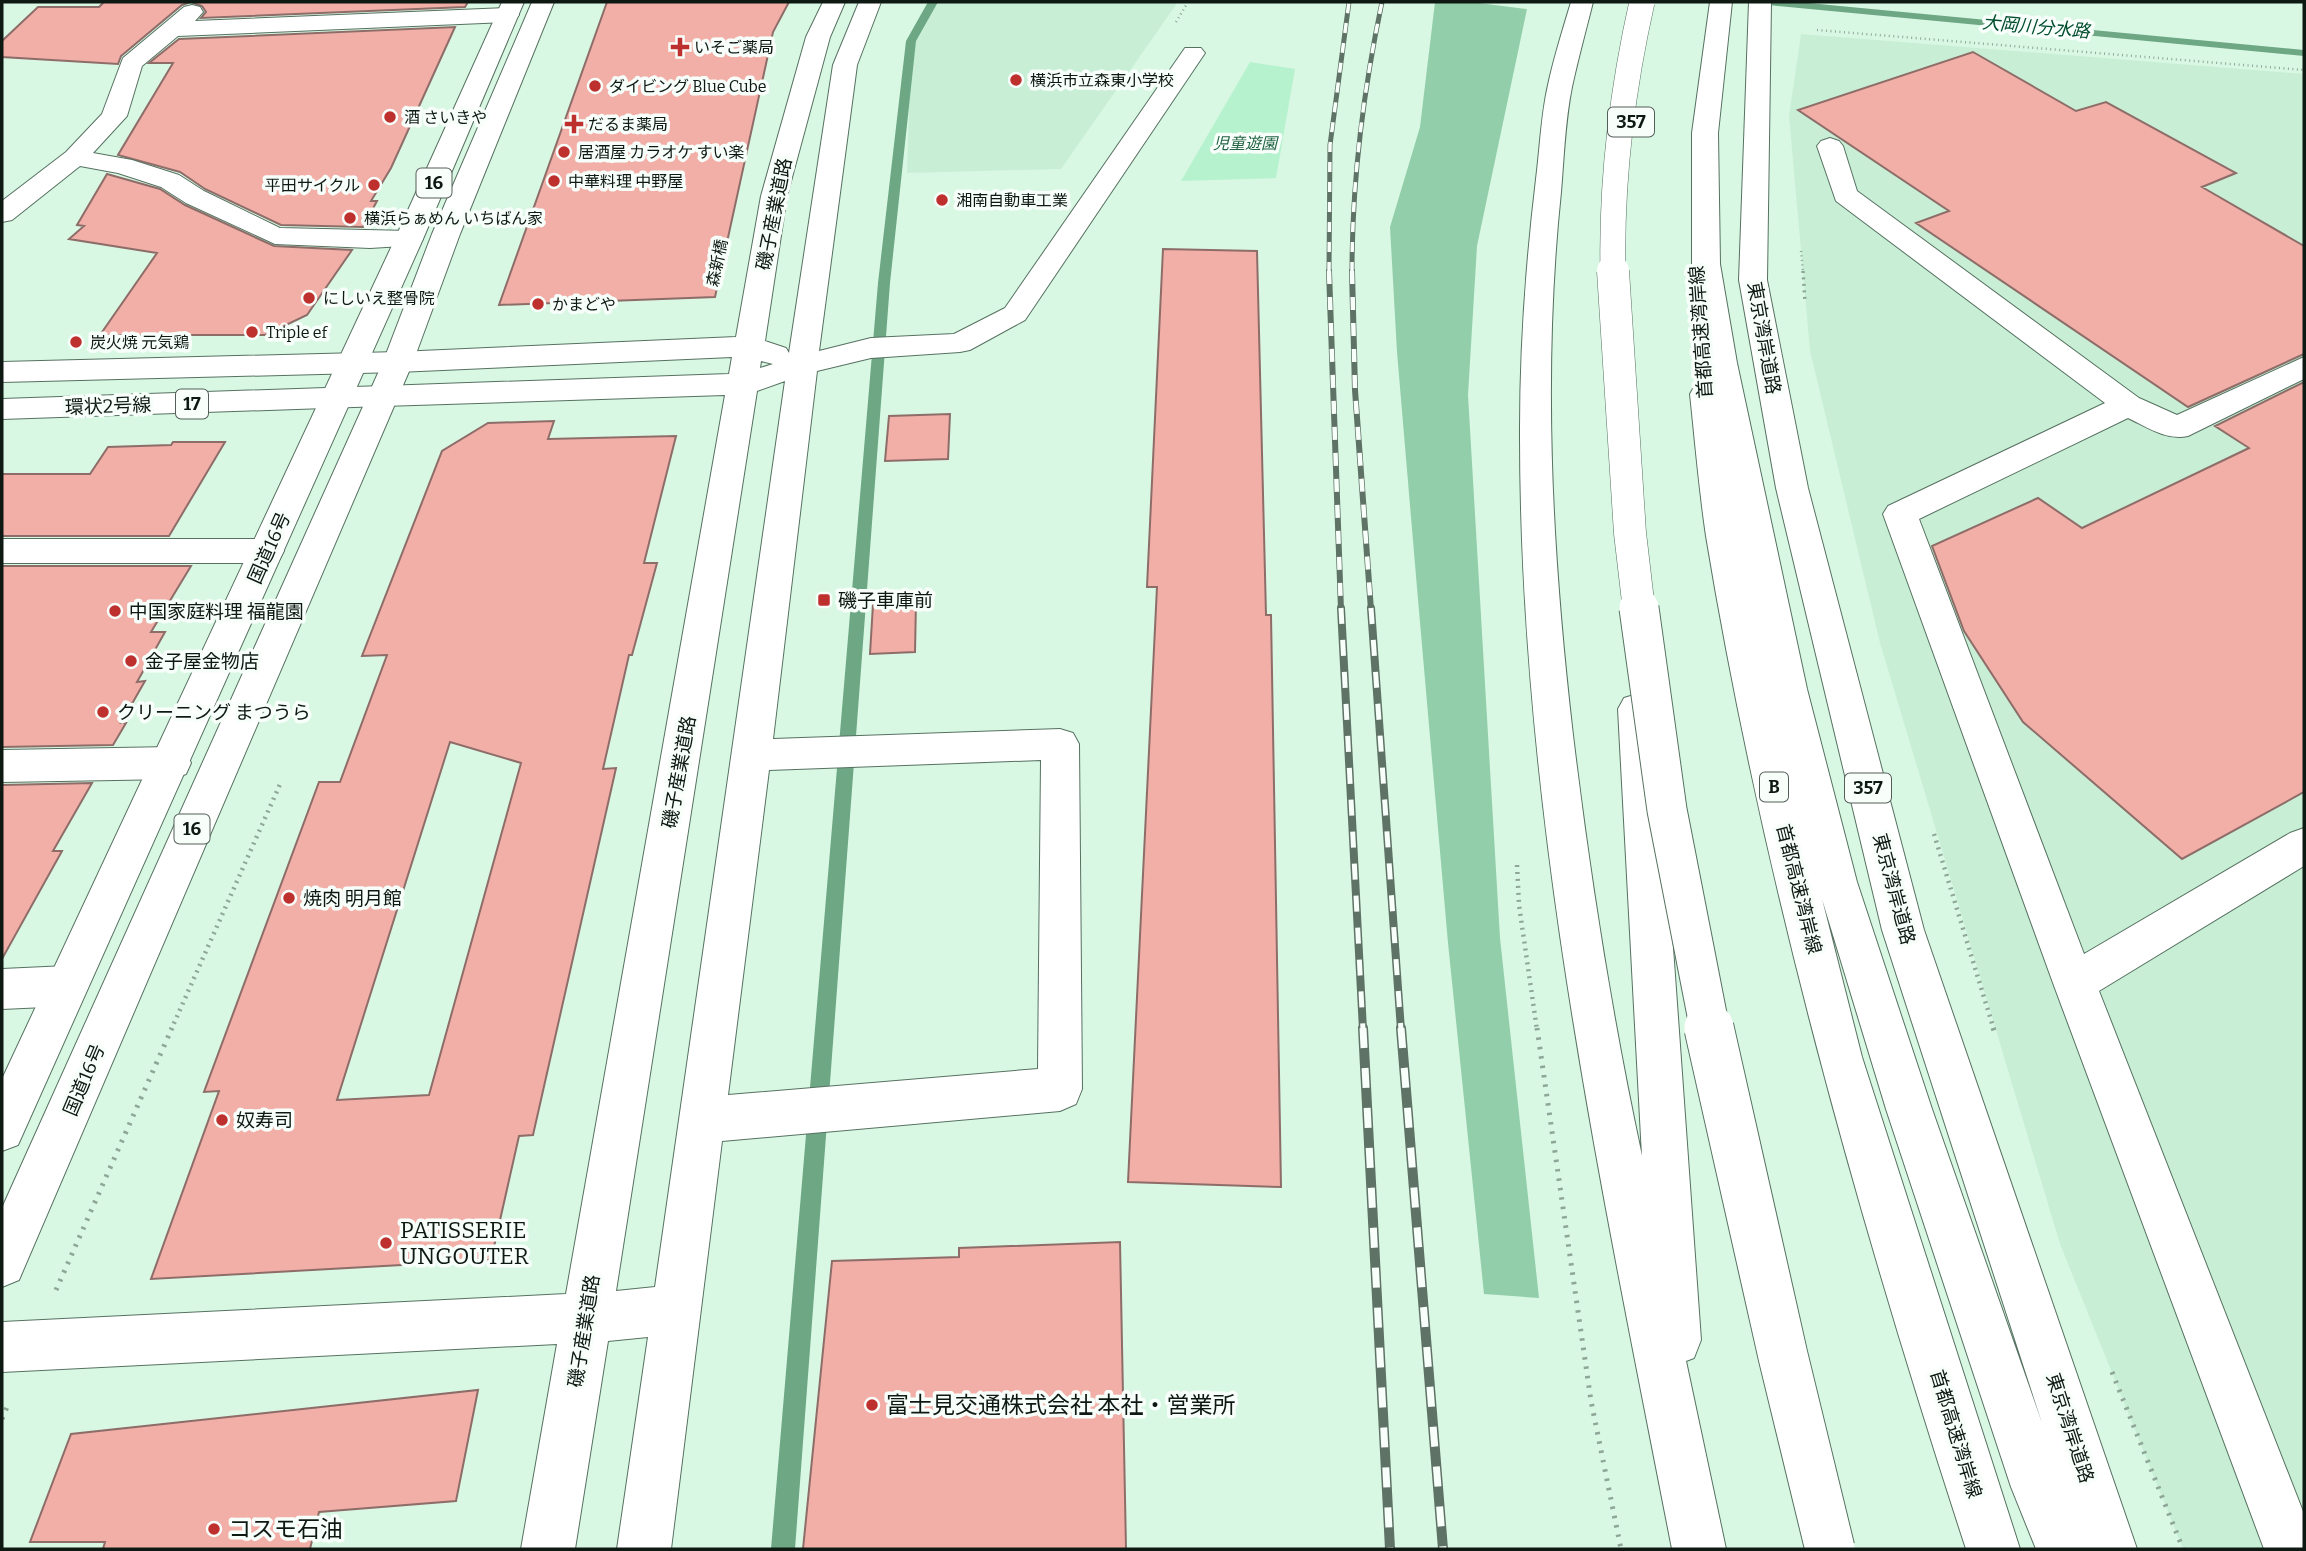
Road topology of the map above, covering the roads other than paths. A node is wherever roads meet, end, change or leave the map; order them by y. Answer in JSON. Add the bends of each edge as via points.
{"nodes":[{"id":1,"x":204,"y":2,"type":"edge"},
{"id":2,"x":543,"y":2,"type":"edge"},
{"id":3,"x":834,"y":2,"type":"edge"},
{"id":4,"x":870,"y":2,"type":"edge"},
{"id":5,"x":1583,"y":2,"type":"edge"},
{"id":6,"x":1642,"y":2,"type":"edge"},
{"id":7,"x":1651,"y":2,"type":"edge"},
{"id":8,"x":1709,"y":2,"type":"edge"},
{"id":9,"x":1721,"y":2,"type":"edge"},
{"id":10,"x":1760,"y":2,"type":"edge"},
{"id":11,"x":510,"y":8,"type":"edge"},
{"id":12,"x":172,"y":29,"type":"junction"},
{"id":13,"x":1193,"y":53,"type":"dead end"},
{"id":14,"x":1830,"y":146,"type":"dead end"},
{"id":15,"x":75,"y":157,"type":"junction"},
{"id":16,"x":2,"y":214,"type":"edge"},
{"id":17,"x":410,"y":239,"type":"junction"},
{"id":18,"x":351,"y":364,"type":"junction"},
{"id":19,"x":748,"y":365,"type":"junction"},
{"id":20,"x":802,"y":365,"type":"junction"},
{"id":21,"x":2304,"y":367,"type":"edge"},
{"id":22,"x":2,"y":372,"type":"edge"},
{"id":23,"x":390,"y":379,"type":"junction"},
{"id":24,"x":336,"y":397,"type":"junction"},
{"id":25,"x":2129,"y":405,"type":"junction"},
{"id":26,"x":2,"y":409,"type":"edge"},
{"id":27,"x":2,"y":551,"type":"edge"},
{"id":28,"x":267,"y":551,"type":"junction"},
{"id":29,"x":751,"y":755,"type":"junction"},
{"id":30,"x":172,"y":763,"type":"junction"},
{"id":31,"x":2,"y":766,"type":"edge"},
{"id":32,"x":2304,"y":845,"type":"edge"},
{"id":33,"x":2074,"y":983,"type":"junction"},
{"id":34,"x":67,"y":986,"type":"junction"},
{"id":35,"x":2,"y":989,"type":"edge"},
{"id":36,"x":702,"y":1120,"type":"junction"},
{"id":37,"x":2,"y":1129,"type":"edge"},
{"id":38,"x":2,"y":1263,"type":"edge"},
{"id":39,"x":677,"y":1310,"type":"junction"},
{"id":40,"x":587,"y":1318,"type":"junction"},
{"id":41,"x":17,"y":1346,"type":"edge"},
{"id":42,"x":1684,"y":1482,"type":"junction"},
{"id":43,"x":548,"y":1549,"type":"edge"},
{"id":44,"x":644,"y":1549,"type":"edge"},
{"id":45,"x":1699,"y":1549,"type":"edge"},
{"id":46,"x":1830,"y":1549,"type":"edge"},
{"id":47,"x":1993,"y":1549,"type":"edge"},
{"id":48,"x":2063,"y":1549,"type":"edge"},
{"id":49,"x":2110,"y":1549,"type":"edge"},
{"id":50,"x":2291,"y":1549,"type":"edge"}],
"edges":[{"from":1,"to":12,"type":"main road"},
{"from":2,"to":23,"type":"main road","name":"国道16号","number":"16"},
{"from":3,"to":19,"type":"main road","name":"磯子産業道路","via":[[818,37],[775,196]]},
{"from":4,"to":20,"type":"main road","via":[[845,65]]},
{"from":5,"to":42,"type":"main road","number":"357","via":[[1559,89],[1540,259],[1536,472],[1543,629],[1566,843],[1603,1077]]},
{"from":6,"to":46,"type":"main road","bridge":true,"via":[[1622,120],[1613,242],[1634,582],[1664,784],[1713,1052]]},
{"from":7,"to":42,"type":"main road","number":"357","via":[[1631,122],[1623,244],[1633,636]]},
{"from":8,"to":47,"type":"main road","name":"首都高速湾岸線","number":"B","via":[[1690,138],[1702,373],[1723,535],[1773,783],[1840,1056]]},
{"from":9,"to":48,"type":"main road","via":[[1704,134],[1706,264],[1789,689],[1837,882],[1913,1122]]},
{"from":10,"to":49,"type":"main road","name":"東京湾岸道路","number":"357","via":[[1753,279],[1791,488],[1903,930]]},
{"from":11,"to":12,"type":"main road"},
{"from":11,"to":17,"type":"main road","name":"国道16号","number":"16"},
{"from":12,"to":15,"type":"main road","via":[[131,63],[114,116]]},
{"from":13,"to":20,"type":"main road","via":[[1015,314],[960,343],[888,348]]},
{"from":14,"to":25,"type":"main road","via":[[1845,195]]},
{"from":15,"to":16,"type":"main road"},
{"from":15,"to":17,"type":"main road","via":[[170,181],[275,236]]},
{"from":17,"to":18,"type":"main road","name":"国道16号","number":"16"},
{"from":18,"to":22,"type":"main road","name":"環状2号線","number":"17"},
{"from":18,"to":23,"type":"main road","number":"17"},
{"from":18,"to":24,"type":"main road","name":"国道16号","number":"16"},
{"from":19,"to":20,"type":"main road"},
{"from":19,"to":23,"type":"main road"},
{"from":19,"to":40,"type":"main road","name":"磯子産業道路"},
{"from":20,"to":29,"type":"main road"},
{"from":21,"to":25,"type":"main road","via":[[2177,428]]},
{"from":23,"to":24,"type":"main road","name":"環状2号線","number":"17"},
{"from":23,"to":38,"type":"main road","name":"国道16号","number":"16"},
{"from":24,"to":26,"type":"main road","name":"環状2号線","number":"17"},
{"from":24,"to":28,"type":"main road","name":"国道16号","number":"16"},
{"from":25,"to":33,"type":"main road","via":[[1900,514]]},
{"from":27,"to":28,"type":"main road"},
{"from":28,"to":30,"type":"main road","name":"国道16号","number":"16"},
{"from":29,"to":36,"type":"main road"},
{"from":29,"to":36,"type":"main road","via":[[1060,744],[1060,1089]]},
{"from":30,"to":31,"type":"main road"},
{"from":30,"to":34,"type":"main road","name":"国道16号","number":"16"},
{"from":32,"to":33,"type":"main road"},
{"from":33,"to":50,"type":"main road"},
{"from":34,"to":35,"type":"main road"},
{"from":34,"to":37,"type":"main road","name":"国道16号","number":"16"},
{"from":36,"to":39,"type":"main road"},
{"from":39,"to":40,"type":"main road"},
{"from":39,"to":44,"type":"main road"},
{"from":40,"to":41,"type":"main road"},
{"from":40,"to":43,"type":"main road","name":"磯子産業道路"},
{"from":42,"to":45,"type":"main road","number":"357"}]}
